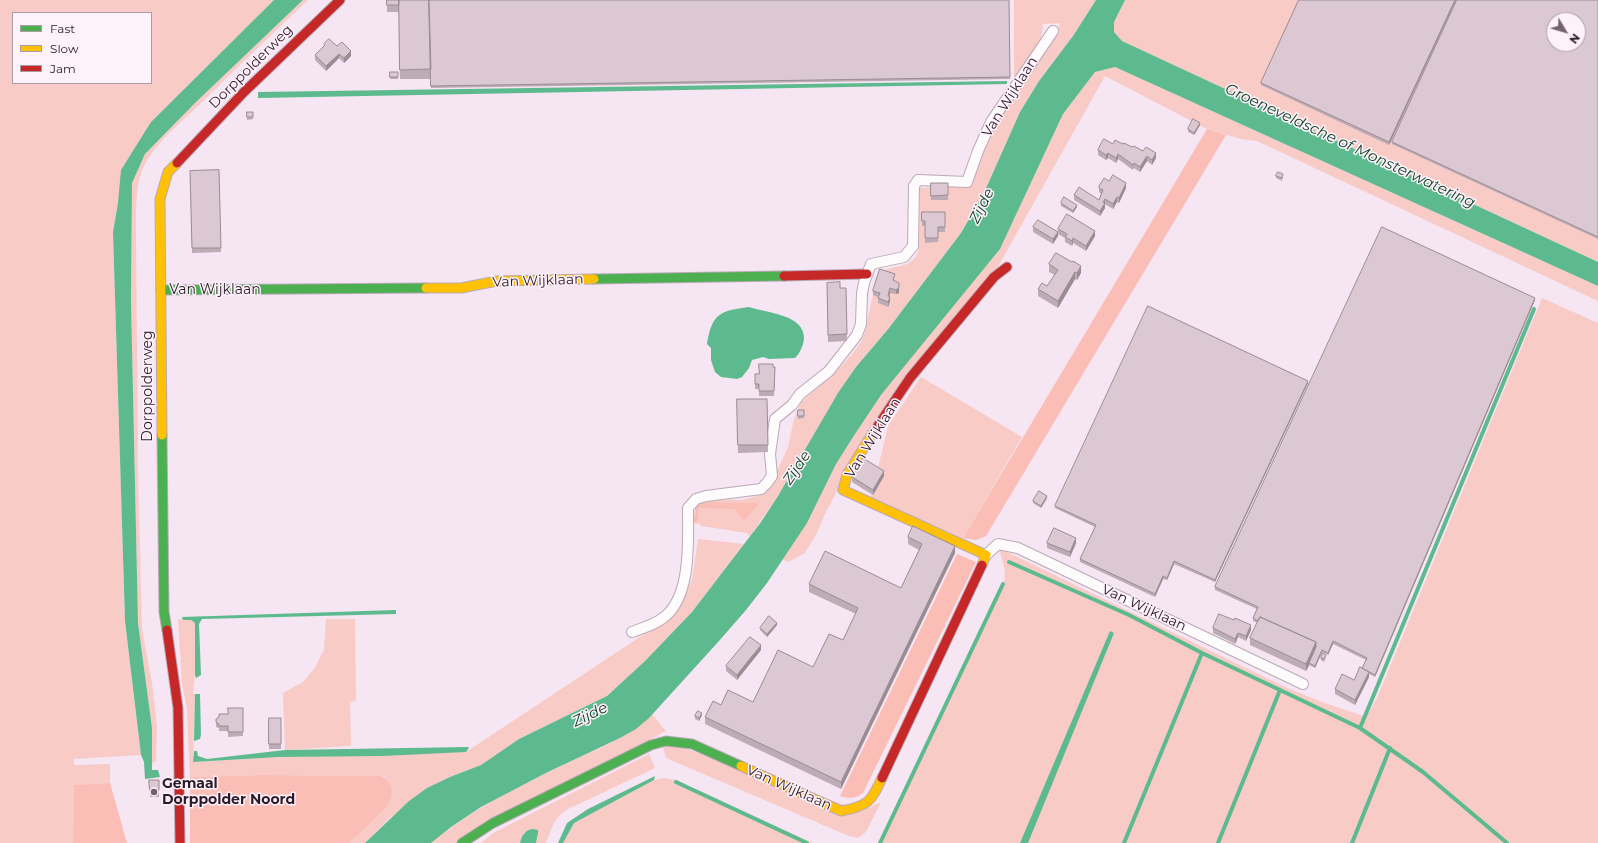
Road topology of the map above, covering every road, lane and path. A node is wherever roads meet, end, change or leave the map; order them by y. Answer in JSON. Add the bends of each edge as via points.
{"nodes":[{"id":1,"x":340,"y":0,"type":"edge"},
{"id":2,"x":1052,"y":31,"type":"dead end"},
{"id":3,"x":1007,"y":267,"type":"dead end"},
{"id":4,"x":867,"y":274,"type":"junction"},
{"id":5,"x":161,"y":290,"type":"junction"},
{"id":6,"x":986,"y":555,"type":"junction"},
{"id":7,"x":632,"y":632,"type":"dead end"},
{"id":8,"x":1303,"y":684,"type":"dead end"},
{"id":9,"x":180,"y":843,"type":"edge"},
{"id":10,"x":462,"y":843,"type":"edge"}],
"edges":[{"from":1,"to":5,"type":"street","name":"Dorppolderweg","via":[[244,92],[168,172],[160,199]]},
{"from":2,"to":4,"type":"street","name":"Van Wijklaan","via":[[991,122],[967,182],[918,180],[914,186],[913,246],[904,257],[871,264]]},
{"from":3,"to":6,"type":"street","name":"Van Wijklaan","via":[[994,277],[910,378],[858,456],[847,475],[843,490]]},
{"from":4,"to":5,"type":"street","name":"Van Wijklaan","via":[[497,281],[461,288]]},
{"from":4,"to":7,"type":"street","via":[[862,293],[861,324],[857,335],[829,370],[775,419],[770,454],[772,476],[761,489],[696,499],[688,508],[684,582],[679,597],[664,618]]},
{"from":5,"to":9,"type":"street","name":"Dorppolderweg","via":[[164,612],[178,708]]},
{"from":6,"to":8,"type":"street","name":"Van Wijklaan","via":[[998,544],[1018,548]]},
{"from":6,"to":10,"type":"street","name":"Van Wijklaan","via":[[873,798],[857,808],[841,811],[692,744],[666,741],[651,745],[493,823]]}]}
